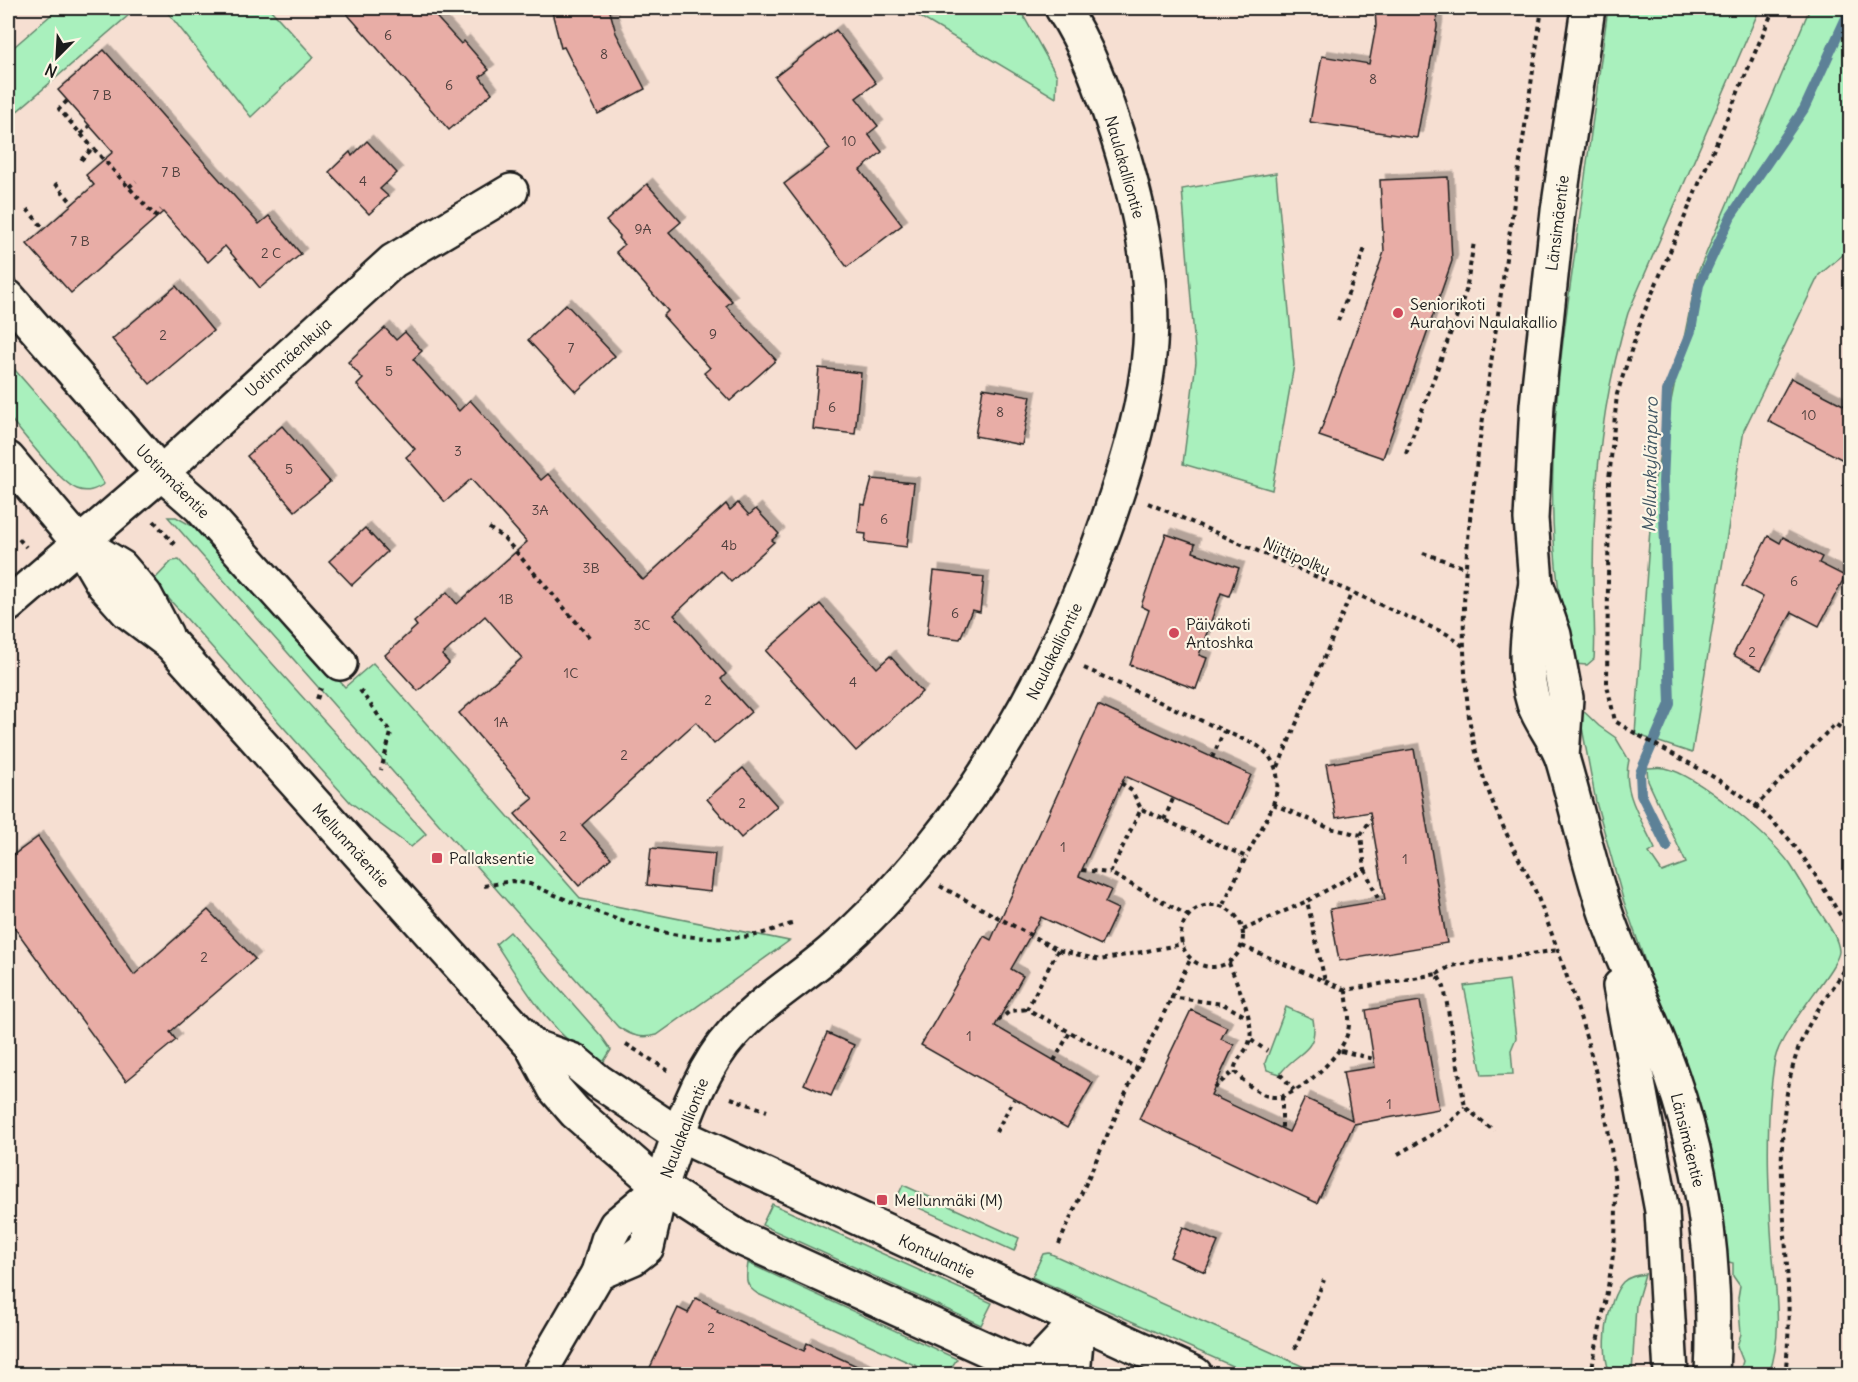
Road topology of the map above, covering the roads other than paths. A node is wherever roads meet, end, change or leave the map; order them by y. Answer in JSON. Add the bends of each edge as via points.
{"nodes":[{"id":1,"x":1062,"y":8,"type":"edge"},
{"id":2,"x":1588,"y":8,"type":"edge"},
{"id":3,"x":511,"y":191,"type":"dead end"},
{"id":4,"x":8,"y":297,"type":"edge"},
{"id":5,"x":8,"y":459,"type":"edge"},
{"id":6,"x":161,"y":473,"type":"junction"},
{"id":7,"x":79,"y":543,"type":"junction"},
{"id":8,"x":8,"y":605,"type":"edge"},
{"id":9,"x":340,"y":663,"type":"road end"},
{"id":10,"x":1607,"y":917,"type":"junction"},
{"id":11,"x":532,"y":1046,"type":"junction"},
{"id":12,"x":679,"y":1135,"type":"junction"},
{"id":13,"x":661,"y":1187,"type":"junction"},
{"id":14,"x":1078,"y":1321,"type":"junction"},
{"id":15,"x":1670,"y":1370,"type":"edge"},
{"id":16,"x":1033,"y":1373,"type":"edge"},
{"id":17,"x":539,"y":1374,"type":"edge"},
{"id":18,"x":1073,"y":1374,"type":"edge"},
{"id":19,"x":1196,"y":1374,"type":"edge"},
{"id":20,"x":1712,"y":1374,"type":"edge"}],
"edges":[{"from":1,"to":12,"type":"main road","name":"Naulakalliontie","via":[[1094,73],[1122,151],[1140,212],[1149,280],[1147,367],[1117,495],[1071,620],[1020,721],[976,786],[886,898],[832,951],[747,1017],[725,1042],[698,1085]]},
{"from":2,"to":10,"type":"main road","name":"Länsimäentie","via":[[1558,211],[1537,405],[1531,519],[1536,583],[1554,635],[1566,698],[1562,758],[1583,845]]},
{"from":3,"to":6,"type":"main road","name":"Uotinmäenkuja","via":[[393,261]]},
{"from":4,"to":6,"type":"main road","name":"Uotinmäentie"},
{"from":5,"to":7,"type":"main road","name":"Mellunmäentie"},
{"from":6,"to":7,"type":"main road","name":"Uotinmäenkuja"},
{"from":6,"to":9,"type":"main road","name":"Uotinmäentie","via":[[200,507]]},
{"from":7,"to":8,"type":"main road","name":"Uotinmäenkuja"},
{"from":7,"to":11,"type":"main road","name":"Mellunmäentie","via":[[103,584],[127,611],[171,644]]},
{"from":10,"to":15,"type":"main road","name":"Länsimäentie","via":[[1662,1211]]},
{"from":10,"to":20,"type":"main road","name":"Länsimäentie","via":[[1672,1075],[1696,1168],[1711,1264],[1715,1323]]},
{"from":11,"to":12,"type":"main road","name":"Mellunmäentie","via":[[574,1061],[598,1082]]},
{"from":11,"to":13,"type":"main road","name":"Mellunmäentie","via":[[555,1089],[575,1112]]},
{"from":12,"to":13,"type":"main road","name":"Naulakalliontie"},
{"from":12,"to":14,"type":"main road","name":"Kontulantie"},
{"from":13,"to":16,"type":"main road","via":[[738,1237]]},
{"from":13,"to":17,"type":"main road","via":[[616,1224],[598,1273]]},
{"from":14,"to":16,"type":"main road"},
{"from":14,"to":18,"type":"main road"},
{"from":14,"to":19,"type":"main road","name":"Kontulantie"}]}
